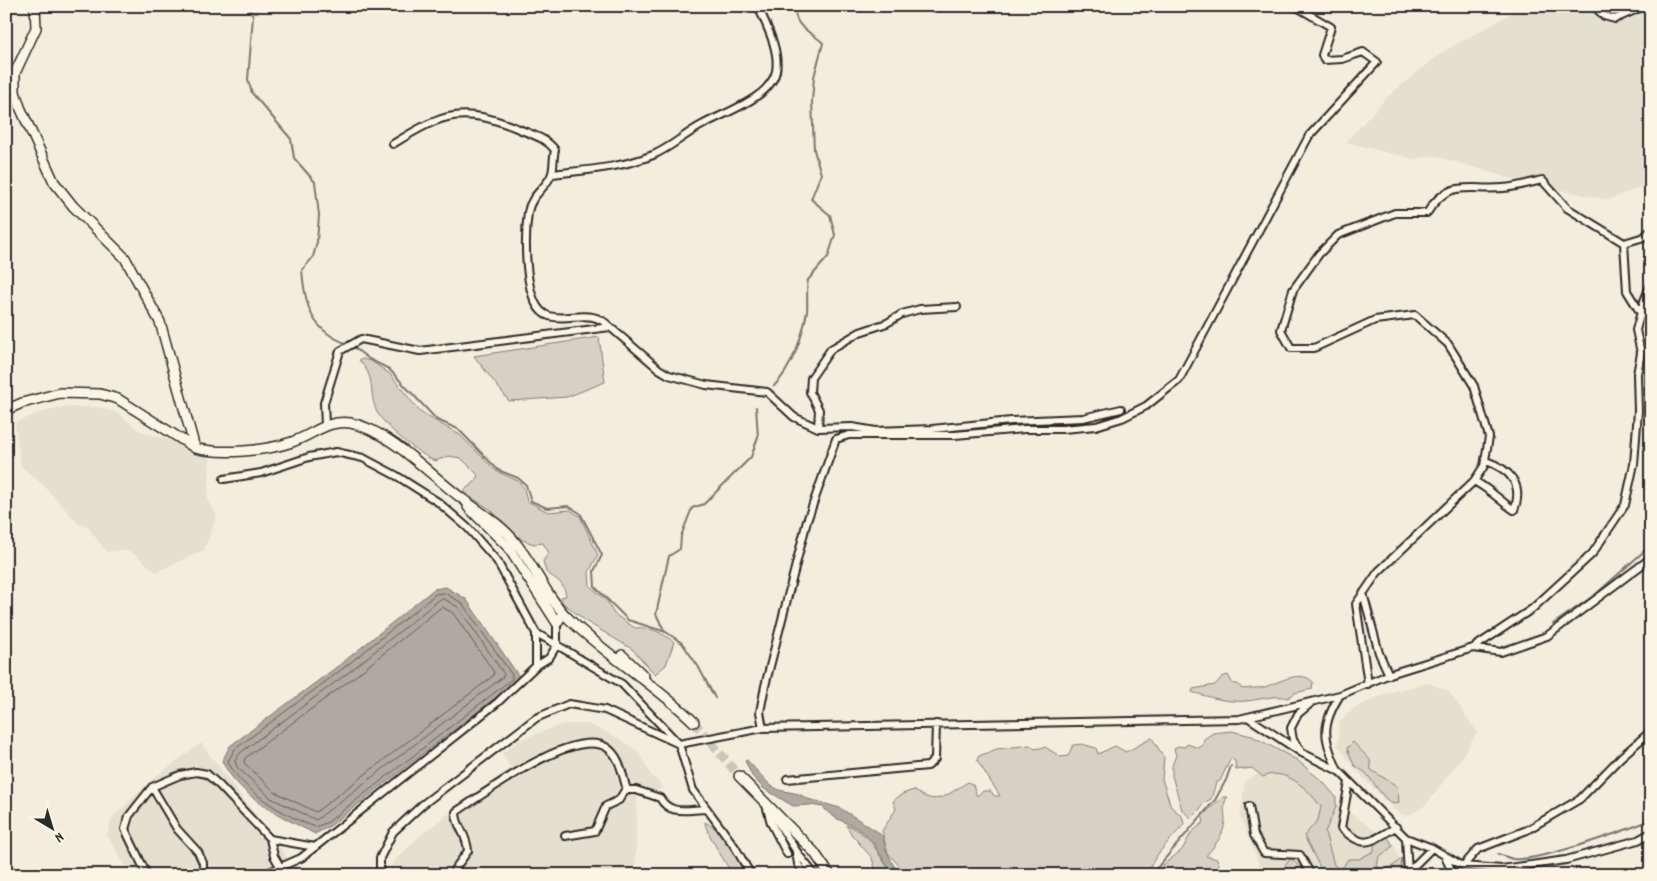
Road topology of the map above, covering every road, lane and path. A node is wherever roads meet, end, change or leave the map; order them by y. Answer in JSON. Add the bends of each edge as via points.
{"nodes":[{"id":1,"x":35,"y":6,"type":"edge"},
{"id":2,"x":758,"y":6,"type":"edge"},
{"id":3,"x":1295,"y":6,"type":"edge"},
{"id":4,"x":1594,"y":6,"type":"edge"},
{"id":5,"x":1644,"y":6,"type":"edge"},
{"id":6,"x":393,"y":144,"type":"dead end"},
{"id":7,"x":552,"y":174,"type":"junction"},
{"id":8,"x":1651,"y":230,"type":"edge"},
{"id":9,"x":1624,"y":243,"type":"junction"},
{"id":10,"x":1651,"y":284,"type":"edge"},
{"id":11,"x":1651,"y":303,"type":"edge"},
{"id":12,"x":957,"y":307,"type":"dead end"},
{"id":13,"x":1642,"y":315,"type":"junction"},
{"id":14,"x":610,"y":327,"type":"junction"},
{"id":15,"x":1121,"y":409,"type":"dead end"},
{"id":16,"x":6,"y":410,"type":"edge"},
{"id":17,"x":325,"y":425,"type":"junction"},
{"id":18,"x":818,"y":428,"type":"junction"},
{"id":19,"x":195,"y":448,"type":"junction"},
{"id":20,"x":1486,"y":461,"type":"junction"},
{"id":21,"x":224,"y":478,"type":"dead end"},
{"id":22,"x":1474,"y":481,"type":"junction"},
{"id":23,"x":462,"y":499,"type":"junction"},
{"id":24,"x":1651,"y":558,"type":"edge"},
{"id":25,"x":1363,"y":593,"type":"junction"},
{"id":26,"x":563,"y":613,"type":"junction"},
{"id":27,"x":557,"y":623,"type":"junction"},
{"id":28,"x":536,"y":633,"type":"junction"},
{"id":29,"x":557,"y":645,"type":"junction"},
{"id":30,"x":1473,"y":648,"type":"junction"},
{"id":31,"x":536,"y":666,"type":"junction"},
{"id":32,"x":1389,"y":675,"type":"junction"},
{"id":33,"x":1368,"y":684,"type":"junction"},
{"id":34,"x":1340,"y":696,"type":"junction"},
{"id":35,"x":1312,"y":702,"type":"junction"},
{"id":36,"x":1250,"y":718,"type":"junction"},
{"id":37,"x":694,"y":722,"type":"tunnel mouth"},
{"id":38,"x":936,"y":724,"type":"junction"},
{"id":39,"x":763,"y":728,"type":"junction"},
{"id":40,"x":1651,"y":732,"type":"edge"},
{"id":41,"x":680,"y":744,"type":"junction"},
{"id":42,"x":1302,"y":752,"type":"junction"},
{"id":43,"x":1339,"y":771,"type":"junction"},
{"id":44,"x":739,"y":776,"type":"tunnel mouth"},
{"id":45,"x":786,"y":779,"type":"dead end"},
{"id":46,"x":1349,"y":782,"type":"junction"},
{"id":47,"x":152,"y":787,"type":"junction"},
{"id":48,"x":627,"y":790,"type":"junction"},
{"id":49,"x":766,"y":804,"type":"junction"},
{"id":50,"x":1249,"y":806,"type":"dead end"},
{"id":51,"x":707,"y":809,"type":"junction"},
{"id":52,"x":1396,"y":826,"type":"junction"},
{"id":53,"x":1651,"y":833,"type":"edge"},
{"id":54,"x":565,"y":836,"type":"dead end"},
{"id":55,"x":1406,"y":838,"type":"junction"},
{"id":56,"x":270,"y":839,"type":"junction"},
{"id":57,"x":315,"y":847,"type":"junction"},
{"id":58,"x":1432,"y":848,"type":"junction"},
{"id":59,"x":795,"y":849,"type":"junction"},
{"id":60,"x":787,"y":854,"type":"dead end"},
{"id":61,"x":1445,"y":855,"type":"junction"},
{"id":62,"x":744,"y":863,"type":"junction"},
{"id":63,"x":1463,"y":866,"type":"junction"},
{"id":64,"x":281,"y":868,"type":"junction"},
{"id":65,"x":1502,"y":869,"type":"junction"},
{"id":66,"x":1408,"y":873,"type":"edge"},
{"id":67,"x":147,"y":875,"type":"edge"},
{"id":68,"x":203,"y":875,"type":"edge"},
{"id":69,"x":262,"y":875,"type":"edge"},
{"id":70,"x":380,"y":875,"type":"edge"},
{"id":71,"x":454,"y":875,"type":"edge"},
{"id":72,"x":744,"y":875,"type":"edge"},
{"id":73,"x":751,"y":875,"type":"edge"},
{"id":74,"x":805,"y":875,"type":"edge"},
{"id":75,"x":815,"y":875,"type":"edge"},
{"id":76,"x":830,"y":875,"type":"edge"},
{"id":77,"x":1311,"y":875,"type":"edge"},
{"id":78,"x":1454,"y":875,"type":"edge"},
{"id":79,"x":1510,"y":875,"type":"edge"}],
"edges":[{"from":1,"to":19,"type":"street","via":[[36,28],[15,73],[15,92],[20,107],[54,182],[125,258],[160,322]]},
{"from":2,"to":7,"type":"street","via":[[771,34],[777,69],[769,85],[738,108],[654,154],[597,169]]},
{"from":3,"to":39,"type":"street","via":[[1331,27],[1322,55],[1324,60],[1342,59],[1363,52],[1377,62],[1309,136],[1180,380],[1146,406],[1096,426],[1025,428],[955,435],[849,435],[836,439],[807,521],[760,712]]},
{"from":4,"to":5,"type":"street","via":[[1604,16],[1615,19]]},
{"from":6,"to":7,"type":"street","via":[[420,127],[450,116],[470,113],[491,117],[548,141],[555,150]]},
{"from":7,"to":14,"type":"street","via":[[533,197],[528,212],[527,265],[531,295],[539,310],[549,316],[591,316],[602,319]]},
{"from":8,"to":9,"type":"street","via":[[1644,237]]},
{"from":9,"to":13,"type":"street","via":[[1627,291]]},
{"from":9,"to":20,"type":"street","via":[[1567,208],[1542,180],[1504,188],[1463,187],[1436,198],[1427,213],[1396,213],[1338,235],[1319,254],[1293,290],[1281,330],[1290,348],[1314,348],[1375,320],[1415,315],[1448,344],[1474,386],[1490,436]]},
{"from":10,"to":13,"type":"street"},
{"from":11,"to":13,"type":"street"},
{"from":12,"to":18,"type":"street","via":[[920,309],[902,314],[831,349],[811,378],[810,392],[819,410]]},
{"from":13,"to":30,"type":"street","via":[[1636,330],[1641,353],[1637,374],[1635,455],[1626,505],[1592,554],[1532,608]]},
{"from":14,"to":17,"type":"street","via":[[420,351],[361,339],[340,351],[324,403]]},
{"from":14,"to":18,"type":"street","via":[[669,375],[706,385],[767,392],[794,417]]},
{"from":15,"to":18,"type":"street","via":[[1083,418],[932,429]]},
{"from":16,"to":19,"type":"street","via":[[60,393],[100,394],[118,399]]},
{"from":17,"to":19,"type":"street","via":[[307,437],[274,446],[230,451]]},
{"from":17,"to":23,"type":"street","via":[[340,422],[368,428]]},
{"from":20,"to":22,"type":"street"},
{"from":20,"to":22,"type":"street","via":[[1497,465],[1517,485],[1519,498],[1514,510],[1501,502],[1492,490]]},
{"from":21,"to":28,"type":"street","via":[[261,473],[336,452],[363,458],[438,502],[468,528],[497,561]]},
{"from":22,"to":25,"type":"street","via":[[1378,572]]},
{"from":23,"to":26,"type":"street","via":[[483,512],[510,536]]},
{"from":23,"to":27,"type":"street","via":[[508,547]]},
{"from":24,"to":30,"type":"street","via":[[1547,636],[1501,652]]},
{"from":25,"to":32,"type":"street","via":[[1379,653]]},
{"from":25,"to":33,"type":"street","via":[[1356,604]]},
{"from":26,"to":27,"type":"street"},
{"from":26,"to":37,"type":"street"},
{"from":27,"to":29,"type":"street"},
{"from":28,"to":29,"type":"street"},
{"from":28,"to":31,"type":"street"},
{"from":29,"to":31,"type":"street","via":[[549,658]]},
{"from":29,"to":41,"type":"street","via":[[622,684]]},
{"from":30,"to":32,"type":"street"},
{"from":31,"to":57,"type":"street","via":[[498,702]]},
{"from":32,"to":33,"type":"street"},
{"from":33,"to":34,"type":"street"},
{"from":34,"to":35,"type":"street"},
{"from":34,"to":43,"type":"street","via":[[1326,724],[1329,751]]},
{"from":35,"to":36,"type":"street"},
{"from":35,"to":42,"type":"street","via":[[1298,714],[1291,728],[1293,740]]},
{"from":36,"to":38,"type":"street"},
{"from":36,"to":42,"type":"street"},
{"from":38,"to":39,"type":"street"},
{"from":38,"to":45,"type":"street","via":[[935,759],[928,766]]},
{"from":39,"to":41,"type":"street"},
{"from":40,"to":63,"type":"street","via":[[1621,757],[1580,800],[1527,830],[1478,849]]},
{"from":41,"to":51,"type":"street","via":[[692,790]]},
{"from":41,"to":70,"type":"street","via":[[605,710],[569,704],[536,718],[422,805],[393,832],[380,858]]},
{"from":42,"to":43,"type":"street"},
{"from":43,"to":46,"type":"street"},
{"from":44,"to":49,"type":"street"},
{"from":46,"to":52,"type":"street"},
{"from":46,"to":52,"type":"street","via":[[1341,828],[1355,841],[1368,842]]},
{"from":47,"to":56,"type":"street","via":[[180,775],[207,774]]},
{"from":47,"to":67,"type":"street","via":[[129,816],[125,829]]},
{"from":47,"to":68,"type":"street","via":[[177,829],[198,852],[204,863]]},
{"from":48,"to":51,"type":"street","via":[[660,798],[672,811]]},
{"from":48,"to":54,"type":"street","via":[[619,800],[606,806],[595,831]]},
{"from":48,"to":71,"type":"street","via":[[616,756],[607,747],[597,744],[582,743],[563,749],[523,768],[456,812],[456,822],[467,838],[468,851],[454,870]]},
{"from":49,"to":59,"type":"street"},
{"from":49,"to":60,"type":"street","via":[[771,823]]},
{"from":49,"to":76,"type":"street","via":[[814,852]]},
{"from":50,"to":77,"type":"street","via":[[1254,835],[1264,853],[1300,855]]},
{"from":51,"to":62,"type":"street"},
{"from":52,"to":55,"type":"street"},
{"from":53,"to":65,"type":"street","via":[[1638,840],[1566,860]]},
{"from":55,"to":58,"type":"street"},
{"from":55,"to":66,"type":"street"},
{"from":56,"to":57,"type":"street"},
{"from":56,"to":64,"type":"street"},
{"from":57,"to":64,"type":"street"},
{"from":58,"to":61,"type":"street"},
{"from":58,"to":66,"type":"street"},
{"from":59,"to":74,"type":"street","via":[[798,864]]},
{"from":59,"to":75,"type":"street"},
{"from":61,"to":63,"type":"street"},
{"from":61,"to":78,"type":"street"},
{"from":62,"to":72,"type":"street"},
{"from":62,"to":73,"type":"street"},
{"from":63,"to":65,"type":"street"},
{"from":64,"to":69,"type":"street"},
{"from":65,"to":79,"type":"street"}]}
